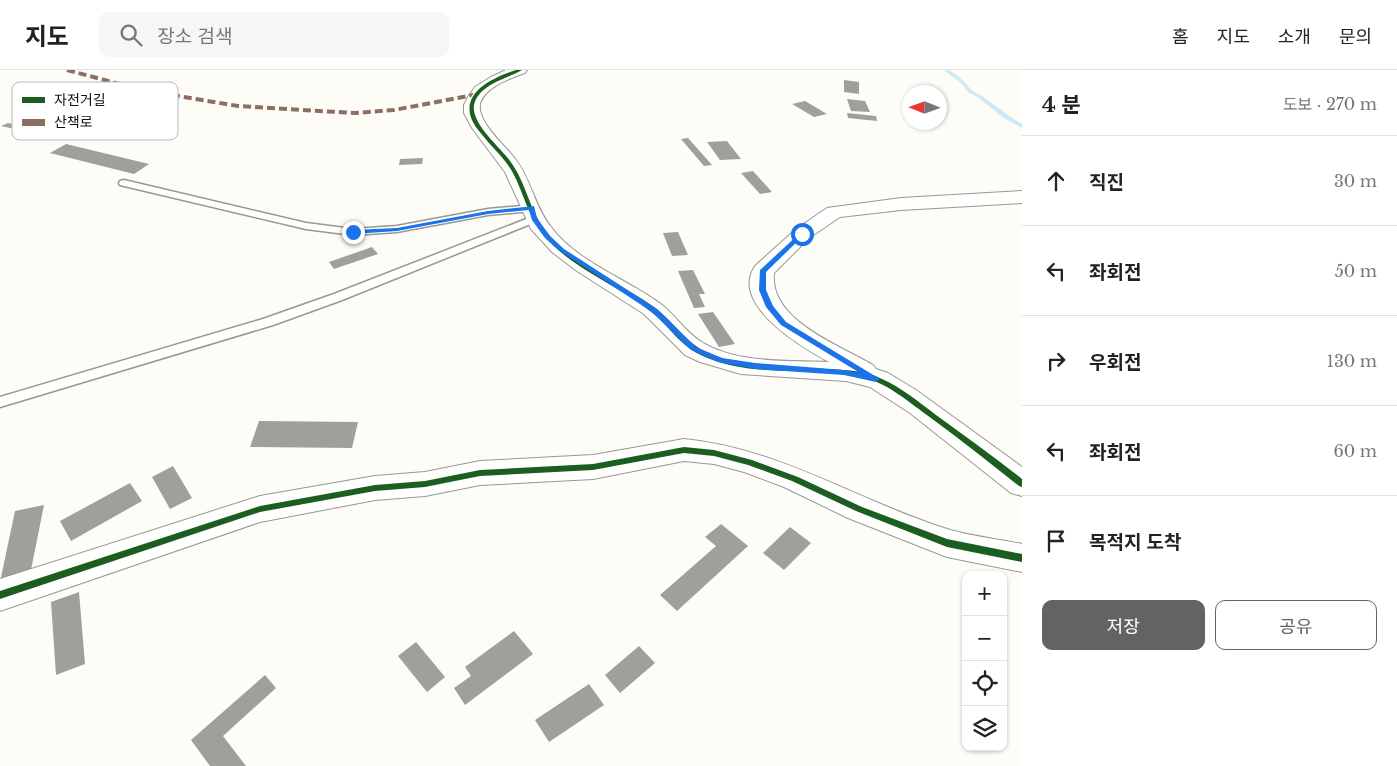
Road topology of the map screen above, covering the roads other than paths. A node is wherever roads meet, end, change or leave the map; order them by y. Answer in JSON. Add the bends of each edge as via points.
{"nodes":[{"id":1,"x":520,"y":70,"type":"edge"},
{"id":2,"x":124,"y":183,"type":"dead end"},
{"id":3,"x":1022,"y":197,"type":"edge"},
{"id":4,"x":533,"y":213,"type":"junction"},
{"id":5,"x":876,"y":379,"type":"junction"},
{"id":6,"x":0,"y":402,"type":"edge"},
{"id":7,"x":1022,"y":484,"type":"edge"},
{"id":8,"x":1022,"y":558,"type":"edge"},
{"id":9,"x":0,"y":595,"type":"edge"}],
"edges":[{"from":1,"to":4,"type":"street","via":[[487,86],[474,101],[472,114],[510,164]]},
{"from":2,"to":4,"type":"lane","via":[[306,226],[353,232],[397,230],[488,212]]},
{"from":3,"to":5,"type":"street","via":[[901,204],[834,212],[802,234],[762,272],[762,290],[770,307],[784,323]]},
{"from":4,"to":5,"type":"street","via":[[547,237],[562,250],[654,311],[693,348],[721,360],[755,366],[844,372]]},
{"from":4,"to":6,"type":"lane","via":[[338,297],[268,322]]},
{"from":5,"to":7,"type":"street","via":[[914,402]]},
{"from":8,"to":9,"type":"street","via":[[946,543],[749,462],[684,450],[593,467],[480,473],[425,484],[375,488],[260,510]]}]}
